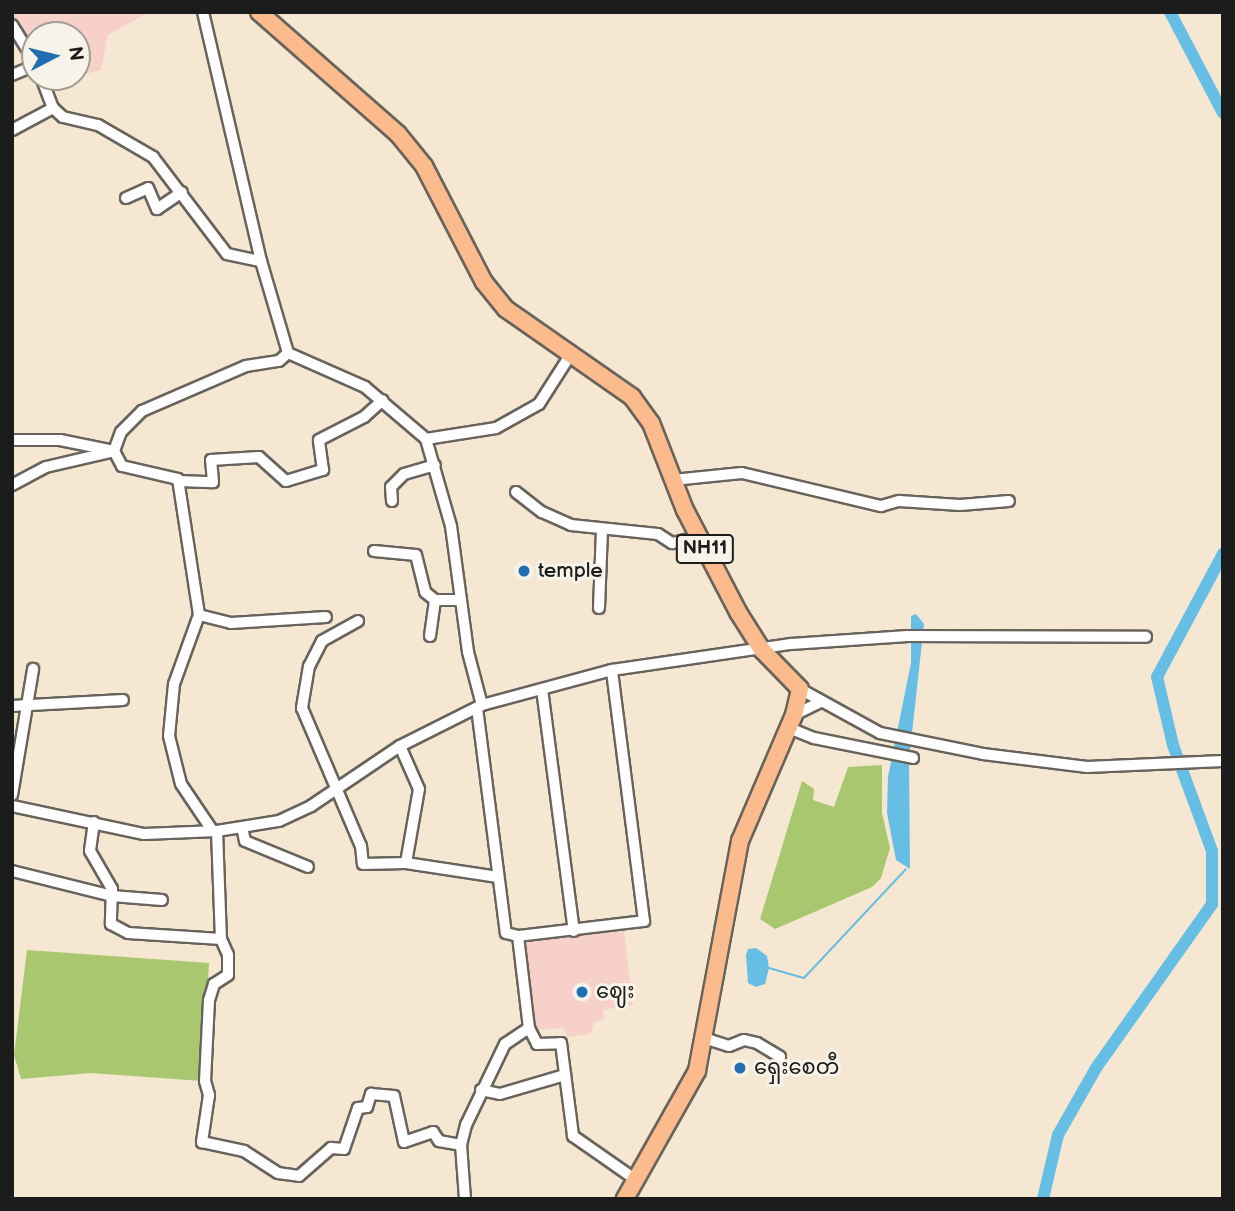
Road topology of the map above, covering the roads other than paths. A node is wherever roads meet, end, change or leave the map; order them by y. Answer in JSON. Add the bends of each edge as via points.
{"nodes":[{"id":1,"x":203,"y":12,"type":"edge"},
{"id":2,"x":259,"y":12,"type":"edge"},
{"id":3,"x":12,"y":25,"type":"edge"},
{"id":4,"x":21,"y":40,"type":"edge"},
{"id":5,"x":46,"y":91,"type":"edge"},
{"id":6,"x":53,"y":108,"type":"junction"},
{"id":7,"x":12,"y":130,"type":"edge"},
{"id":8,"x":182,"y":192,"type":"junction"},
{"id":9,"x":126,"y":198,"type":"dead end"},
{"id":10,"x":261,"y":261,"type":"junction"},
{"id":11,"x":288,"y":353,"type":"junction"},
{"id":12,"x":571,"y":354,"type":"junction"},
{"id":13,"x":383,"y":400,"type":"junction"},
{"id":14,"x":426,"y":439,"type":"junction"},
{"id":15,"x":12,"y":440,"type":"edge"},
{"id":16,"x":114,"y":451,"type":"junction"},
{"id":17,"x":435,"y":465,"type":"junction"},
{"id":18,"x":673,"y":480,"type":"junction"},
{"id":19,"x":178,"y":481,"type":"junction"},
{"id":20,"x":12,"y":485,"type":"edge"},
{"id":21,"x":516,"y":492,"type":"dead end"},
{"id":22,"x":392,"y":501,"type":"dead end"},
{"id":23,"x":1009,"y":501,"type":"dead end"},
{"id":24,"x":602,"y":530,"type":"junction"},
{"id":25,"x":699,"y":537,"type":"junction"},
{"id":26,"x":373,"y":551,"type":"dead end"},
{"id":27,"x":435,"y":600,"type":"junction"},
{"id":28,"x":461,"y":600,"type":"junction"},
{"id":29,"x":599,"y":608,"type":"dead end"},
{"id":30,"x":199,"y":615,"type":"junction"},
{"id":31,"x":326,"y":617,"type":"dead end"},
{"id":32,"x":358,"y":621,"type":"dead end"},
{"id":33,"x":430,"y":636,"type":"dead end"},
{"id":34,"x":1146,"y":637,"type":"dead end"},
{"id":35,"x":762,"y":650,"type":"junction"},
{"id":36,"x":33,"y":669,"type":"dead end"},
{"id":37,"x":612,"y":670,"type":"junction"},
{"id":38,"x":542,"y":689,"type":"junction"},
{"id":39,"x":800,"y":689,"type":"junction"},
{"id":40,"x":123,"y":699,"type":"dead end"},
{"id":41,"x":821,"y":702,"type":"junction"},
{"id":42,"x":12,"y":706,"type":"edge"},
{"id":43,"x":26,"y":706,"type":"junction"},
{"id":44,"x":480,"y":707,"type":"junction"},
{"id":45,"x":792,"y":722,"type":"junction"},
{"id":46,"x":400,"y":746,"type":"junction"},
{"id":47,"x":912,"y":758,"type":"dead end"},
{"id":48,"x":1219,"y":761,"type":"edge"},
{"id":49,"x":334,"y":789,"type":"junction"},
{"id":50,"x":12,"y":794,"type":"edge"},
{"id":51,"x":12,"y":806,"type":"edge"},
{"id":52,"x":94,"y":822,"type":"junction"},
{"id":53,"x":243,"y":827,"type":"junction"},
{"id":54,"x":214,"y":831,"type":"junction"},
{"id":55,"x":405,"y":863,"type":"junction"},
{"id":56,"x":308,"y":867,"type":"dead end"},
{"id":57,"x":12,"y":871,"type":"edge"},
{"id":58,"x":498,"y":877,"type":"junction"},
{"id":59,"x":112,"y":896,"type":"junction"},
{"id":60,"x":162,"y":900,"type":"dead end"},
{"id":61,"x":574,"y":931,"type":"junction"},
{"id":62,"x":519,"y":936,"type":"junction"},
{"id":63,"x":221,"y":939,"type":"junction"},
{"id":64,"x":529,"y":1028,"type":"junction"},
{"id":65,"x":705,"y":1038,"type":"junction"},
{"id":66,"x":780,"y":1057,"type":"dead end"},
{"id":67,"x":565,"y":1075,"type":"junction"},
{"id":68,"x":481,"y":1090,"type":"junction"},
{"id":69,"x":461,"y":1145,"type":"junction"},
{"id":70,"x":636,"y":1180,"type":"junction"},
{"id":71,"x":465,"y":1199,"type":"edge"},
{"id":72,"x":625,"y":1199,"type":"edge"}],
"edges":[{"from":1,"to":10,"type":"street"},
{"from":2,"to":12,"type":"highway","number":"NH11","via":[[398,134],[424,166],[484,282],[506,309]]},
{"from":3,"to":4,"type":"street"},
{"from":5,"to":6,"type":"street"},
{"from":6,"to":7,"type":"street"},
{"from":6,"to":8,"type":"street","via":[[63,117],[98,125],[153,157]]},
{"from":8,"to":9,"type":"street","via":[[157,209],[148,188]]},
{"from":8,"to":10,"type":"street","via":[[227,254]]},
{"from":10,"to":11,"type":"street"},
{"from":11,"to":13,"type":"street","via":[[365,387]]},
{"from":11,"to":16,"type":"street","via":[[279,361],[246,366],[142,411],[121,432]]},
{"from":12,"to":14,"type":"street","via":[[539,404],[496,428]]},
{"from":12,"to":18,"type":"highway","number":"NH11","via":[[632,397],[652,423]]},
{"from":13,"to":14,"type":"street"},
{"from":13,"to":19,"type":"street","via":[[364,417],[319,440],[323,470],[286,481],[259,457],[211,460],[213,482]]},
{"from":14,"to":17,"type":"street"},
{"from":15,"to":16,"type":"street","via":[[60,440]]},
{"from":16,"to":19,"type":"street","via":[[122,466],[166,473]]},
{"from":16,"to":20,"type":"street","via":[[46,467]]},
{"from":17,"to":22,"type":"street","via":[[404,474],[391,487]]},
{"from":17,"to":28,"type":"street","via":[[451,526]]},
{"from":18,"to":23,"type":"street","via":[[742,474],[850,495],[881,506],[899,501],[960,505]]},
{"from":18,"to":25,"type":"highway","number":"NH11"},
{"from":19,"to":30,"type":"street"},
{"from":21,"to":24,"type":"street","via":[[542,512],[571,525]]},
{"from":24,"to":25,"type":"street","via":[[658,534],[672,543]]},
{"from":24,"to":29,"type":"street"},
{"from":25,"to":35,"type":"highway","number":"NH11"},
{"from":26,"to":27,"type":"street","via":[[416,555],[425,592]]},
{"from":27,"to":28,"type":"street"},
{"from":27,"to":33,"type":"street"},
{"from":28,"to":44,"type":"street"},
{"from":30,"to":31,"type":"street","via":[[231,624]]},
{"from":30,"to":54,"type":"street","via":[[174,684],[169,736],[181,784]]},
{"from":32,"to":49,"type":"street","via":[[322,641],[309,666],[302,708]]},
{"from":34,"to":35,"type":"street","via":[[908,636]]},
{"from":35,"to":37,"type":"street"},
{"from":35,"to":39,"type":"highway","number":"NH11"},
{"from":36,"to":43,"type":"street"},
{"from":37,"to":38,"type":"street"},
{"from":37,"to":61,"type":"street","via":[[644,921]]},
{"from":38,"to":44,"type":"street"},
{"from":38,"to":61,"type":"street"},
{"from":39,"to":41,"type":"street"},
{"from":39,"to":45,"type":"highway"},
{"from":40,"to":43,"type":"street"},
{"from":41,"to":45,"type":"street"},
{"from":41,"to":48,"type":"street","via":[[890,736],[984,754],[1087,767]]},
{"from":42,"to":43,"type":"street"},
{"from":43,"to":50,"type":"street","via":[[28,718]]},
{"from":44,"to":46,"type":"street"},
{"from":44,"to":58,"type":"street"},
{"from":45,"to":47,"type":"street","via":[[887,755]]},
{"from":45,"to":65,"type":"highway","via":[[740,841]]},
{"from":46,"to":49,"type":"street"},
{"from":46,"to":55,"type":"street","via":[[419,789]]},
{"from":49,"to":53,"type":"street","via":[[279,821]]},
{"from":49,"to":55,"type":"street","via":[[361,846],[363,864]]},
{"from":51,"to":52,"type":"street"},
{"from":52,"to":54,"type":"street","via":[[144,834]]},
{"from":52,"to":59,"type":"street","via":[[90,851]]},
{"from":53,"to":54,"type":"street"},
{"from":53,"to":56,"type":"street","via":[[245,841]]},
{"from":54,"to":63,"type":"street"},
{"from":55,"to":58,"type":"street"},
{"from":57,"to":59,"type":"street"},
{"from":58,"to":62,"type":"street","via":[[506,933]]},
{"from":59,"to":60,"type":"street"},
{"from":59,"to":63,"type":"street","via":[[111,924],[128,933]]},
{"from":61,"to":62,"type":"street"},
{"from":62,"to":64,"type":"street"},
{"from":63,"to":69,"type":"street","via":[[228,955],[228,975],[214,984],[209,1000],[205,1082],[209,1095],[202,1142],[244,1151],[278,1173],[299,1176],[331,1148],[344,1149],[358,1108],[367,1107],[371,1094],[394,1096],[404,1142],[433,1132],[439,1141]]},
{"from":64,"to":67,"type":"street","via":[[537,1044],[561,1043]]},
{"from":64,"to":68,"type":"street","via":[[505,1044]]},
{"from":65,"to":66,"type":"street","via":[[729,1046],[744,1040],[757,1043]]},
{"from":65,"to":70,"type":"highway","via":[[697,1071]]},
{"from":67,"to":68,"type":"street","via":[[500,1094]]},
{"from":67,"to":70,"type":"street","via":[[573,1136]]},
{"from":68,"to":69,"type":"street"},
{"from":69,"to":71,"type":"street"},
{"from":70,"to":72,"type":"highway"}]}
